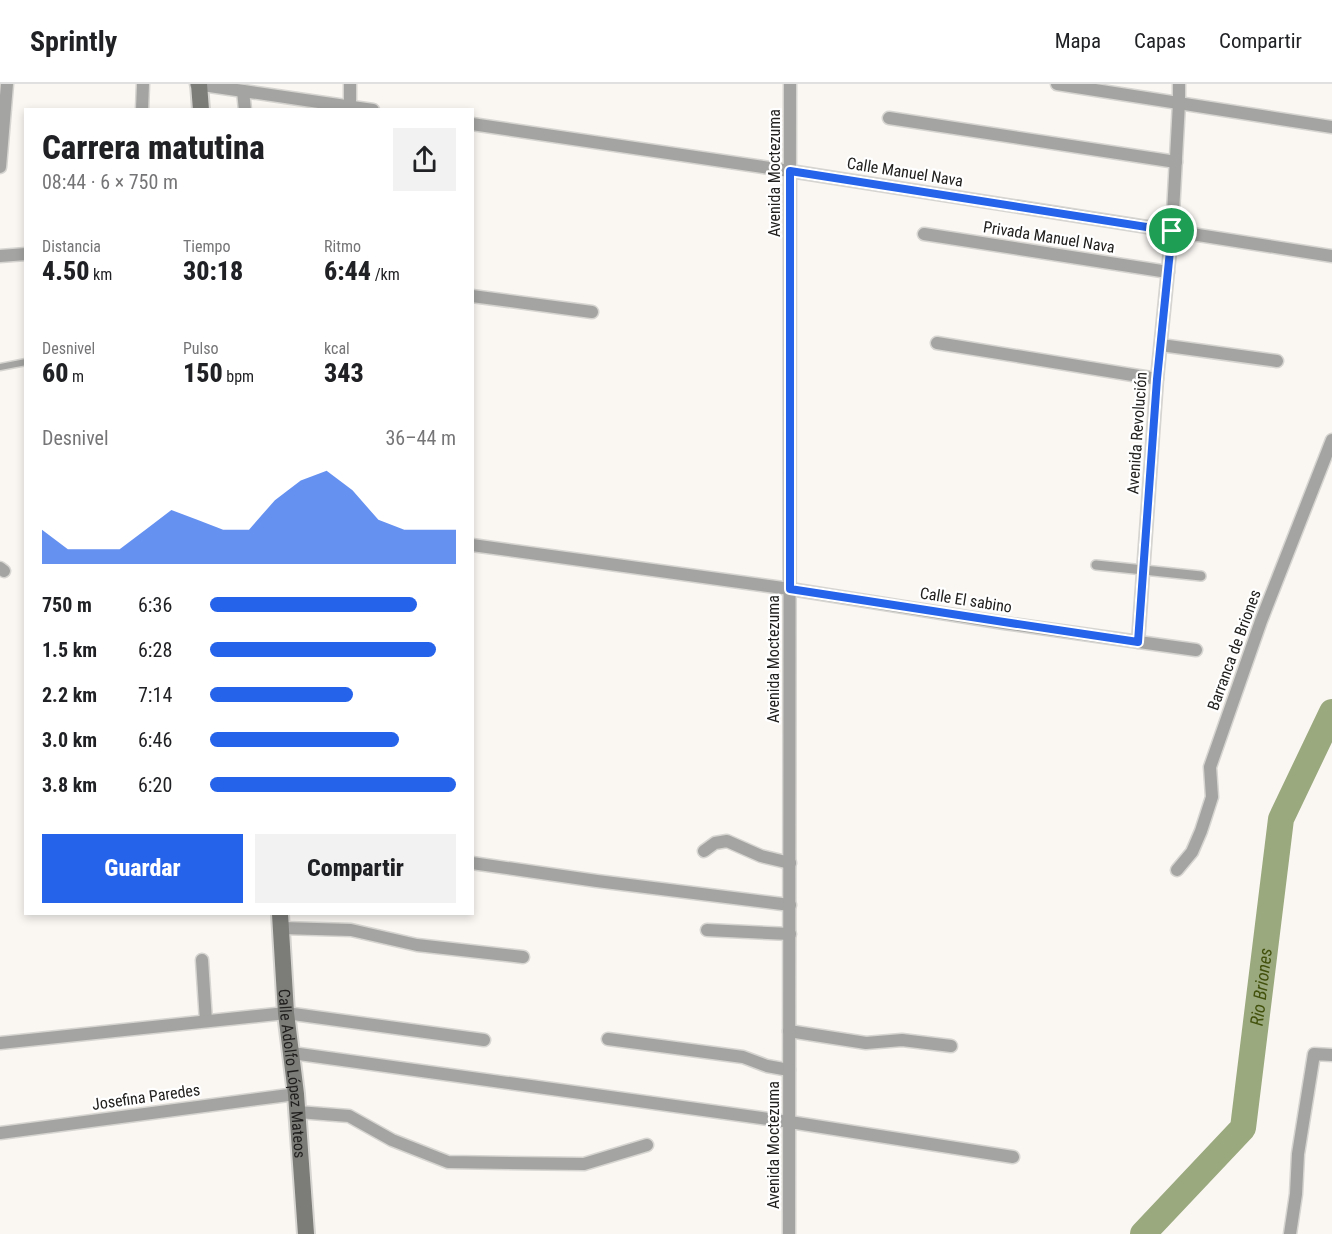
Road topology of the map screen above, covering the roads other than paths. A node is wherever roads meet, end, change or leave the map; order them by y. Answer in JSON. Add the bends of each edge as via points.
{"nodes":[{"id":1,"x":7,"y":84,"type":"edge"},
{"id":2,"x":143,"y":84,"type":"edge"},
{"id":3,"x":198,"y":84,"type":"edge"},
{"id":4,"x":350,"y":84,"type":"edge"},
{"id":5,"x":790,"y":84,"type":"edge"},
{"id":6,"x":1058,"y":84,"type":"edge"},
{"id":7,"x":1179,"y":84,"type":"edge"},
{"id":8,"x":243,"y":91,"type":"junction"},
{"id":9,"x":1179,"y":103,"type":"junction"},
{"id":10,"x":350,"y":106,"type":"junction"},
{"id":11,"x":142,"y":108,"type":"edge"},
{"id":12,"x":201,"y":108,"type":"edge"},
{"id":13,"x":245,"y":108,"type":"edge"},
{"id":14,"x":362,"y":108,"type":"edge"},
{"id":15,"x":889,"y":118,"type":"dead end"},
{"id":16,"x":474,"y":124,"type":"edge"},
{"id":17,"x":1332,"y":127,"type":"edge"},
{"id":18,"x":1176,"y":162,"type":"junction"},
{"id":19,"x":0,"y":166,"type":"edge"},
{"id":20,"x":790,"y":171,"type":"junction"},
{"id":21,"x":1172,"y":231,"type":"junction"},
{"id":22,"x":924,"y":234,"type":"dead end"},
{"id":23,"x":24,"y":254,"type":"edge"},
{"id":24,"x":0,"y":256,"type":"edge"},
{"id":25,"x":1332,"y":256,"type":"edge"},
{"id":26,"x":1168,"y":272,"type":"junction"},
{"id":27,"x":474,"y":296,"type":"edge"},
{"id":28,"x":592,"y":312,"type":"dead end"},
{"id":29,"x":937,"y":343,"type":"dead end"},
{"id":30,"x":1161,"y":345,"type":"junction"},
{"id":31,"x":24,"y":362,"type":"edge"},
{"id":32,"x":1277,"y":362,"type":"dead end"},
{"id":33,"x":0,"y":367,"type":"edge"},
{"id":34,"x":1157,"y":379,"type":"junction"},
{"id":35,"x":1332,"y":440,"type":"edge"},
{"id":36,"x":474,"y":545,"type":"edge"},
{"id":37,"x":1096,"y":565,"type":"dead end"},
{"id":38,"x":1143,"y":570,"type":"junction"},
{"id":39,"x":1200,"y":576,"type":"dead end"},
{"id":40,"x":790,"y":589,"type":"junction"},
{"id":41,"x":1138,"y":642,"type":"junction"},
{"id":42,"x":1196,"y":650,"type":"dead end"},
{"id":43,"x":704,"y":850,"type":"dead end"},
{"id":44,"x":474,"y":863,"type":"edge"},
{"id":45,"x":790,"y":863,"type":"junction"},
{"id":46,"x":1178,"y":870,"type":"dead end"},
{"id":47,"x":790,"y":905,"type":"junction"},
{"id":48,"x":281,"y":921,"type":"edge"},
{"id":49,"x":707,"y":930,"type":"dead end"},
{"id":50,"x":790,"y":934,"type":"junction"},
{"id":51,"x":523,"y":957,"type":"dead end"},
{"id":52,"x":202,"y":960,"type":"dead end"},
{"id":53,"x":286,"y":1012,"type":"junction"},
{"id":54,"x":206,"y":1021,"type":"junction"},
{"id":55,"x":789,"y":1031,"type":"junction"},
{"id":56,"x":608,"y":1039,"type":"dead end"},
{"id":57,"x":484,"y":1040,"type":"dead end"},
{"id":58,"x":0,"y":1043,"type":"edge"},
{"id":59,"x":951,"y":1046,"type":"dead end"},
{"id":60,"x":292,"y":1053,"type":"junction"},
{"id":61,"x":1332,"y":1055,"type":"edge"},
{"id":62,"x":789,"y":1070,"type":"junction"},
{"id":63,"x":296,"y":1094,"type":"junction"},
{"id":64,"x":298,"y":1112,"type":"junction"},
{"id":65,"x":790,"y":1122,"type":"junction"},
{"id":66,"x":0,"y":1133,"type":"edge"},
{"id":67,"x":647,"y":1144,"type":"dead end"},
{"id":68,"x":1013,"y":1157,"type":"dead end"},
{"id":69,"x":306,"y":1234,"type":"edge"},
{"id":70,"x":789,"y":1234,"type":"edge"},
{"id":71,"x":1290,"y":1234,"type":"edge"}],
"edges":[{"from":1,"to":19,"type":"street"},
{"from":2,"to":11,"type":"street"},
{"from":3,"to":8,"type":"street"},
{"from":3,"to":12,"type":"main road"},
{"from":4,"to":10,"type":"street"},
{"from":5,"to":20,"type":"street","name":"Avenida Moctezuma"},
{"from":6,"to":9,"type":"street"},
{"from":7,"to":9,"type":"street","name":"Avenida Revolución"},
{"from":8,"to":10,"type":"street"},
{"from":8,"to":13,"type":"street"},
{"from":9,"to":17,"type":"street"},
{"from":9,"to":18,"type":"street","name":"Avenida Revolución"},
{"from":10,"to":14,"type":"street"},
{"from":15,"to":18,"type":"street"},
{"from":16,"to":20,"type":"street","name":"Calle Manuel Nava"},
{"from":18,"to":21,"type":"street","name":"Avenida Revolución"},
{"from":20,"to":21,"type":"street","name":"Calle Manuel Nava"},
{"from":20,"to":40,"type":"street","name":"Avenida Moctezuma"},
{"from":21,"to":25,"type":"street","name":"Calle Manuel Nava"},
{"from":21,"to":26,"type":"street","name":"Avenida Revolución"},
{"from":22,"to":26,"type":"street","name":"Privada Manuel Nava"},
{"from":23,"to":24,"type":"street"},
{"from":26,"to":30,"type":"street","name":"Avenida Revolución"},
{"from":27,"to":28,"type":"street"},
{"from":29,"to":34,"type":"street"},
{"from":30,"to":32,"type":"street"},
{"from":30,"to":34,"type":"street","name":"Avenida Revolución"},
{"from":31,"to":33,"type":"lane"},
{"from":34,"to":38,"type":"street","name":"Avenida Revolución"},
{"from":35,"to":46,"type":"street","name":"Barranca de Briones","via":[[1261,621],[1210,767],[1212,797],[1201,831]]},
{"from":36,"to":40,"type":"street","name":"Calle El sabino"},
{"from":37,"to":38,"type":"street"},
{"from":38,"to":39,"type":"street"},
{"from":38,"to":41,"type":"street","name":"Avenida Revolución"},
{"from":40,"to":41,"type":"street","name":"Calle El sabino"},
{"from":40,"to":45,"type":"street","name":"Avenida Moctezuma"},
{"from":41,"to":42,"type":"street","name":"Calle El sabino"},
{"from":43,"to":45,"type":"street","via":[[726,841]]},
{"from":44,"to":47,"type":"street"},
{"from":45,"to":47,"type":"street","name":"Avenida Moctezuma"},
{"from":47,"to":50,"type":"street","name":"Avenida Moctezuma"},
{"from":48,"to":51,"type":"street","via":[[351,930],[417,945]]},
{"from":48,"to":53,"type":"main road","name":"Calle Adolfo López Mateos"},
{"from":49,"to":50,"type":"street"},
{"from":50,"to":55,"type":"street","name":"Avenida Moctezuma"},
{"from":52,"to":54,"type":"street"},
{"from":53,"to":54,"type":"street"},
{"from":53,"to":57,"type":"street"},
{"from":53,"to":60,"type":"main road","name":"Calle Adolfo López Mateos"},
{"from":54,"to":58,"type":"street"},
{"from":55,"to":59,"type":"street","via":[[866,1043],[902,1040]]},
{"from":55,"to":62,"type":"street","name":"Avenida Moctezuma"},
{"from":56,"to":62,"type":"street","via":[[743,1057]]},
{"from":60,"to":63,"type":"main road","name":"Calle Adolfo López Mateos"},
{"from":60,"to":65,"type":"street"},
{"from":61,"to":71,"type":"street","via":[[1314,1054]]},
{"from":62,"to":65,"type":"street","name":"Avenida Moctezuma"},
{"from":63,"to":64,"type":"main road","name":"Calle Adolfo López Mateos"},
{"from":63,"to":66,"type":"street","name":"Josefina Paredes"},
{"from":64,"to":67,"type":"street","via":[[349,1116],[392,1140],[448,1162],[584,1164]]},
{"from":64,"to":69,"type":"main road","name":"Calle Adolfo López Mateos"},
{"from":65,"to":68,"type":"street"},
{"from":65,"to":70,"type":"street","name":"Avenida Moctezuma"}]}
